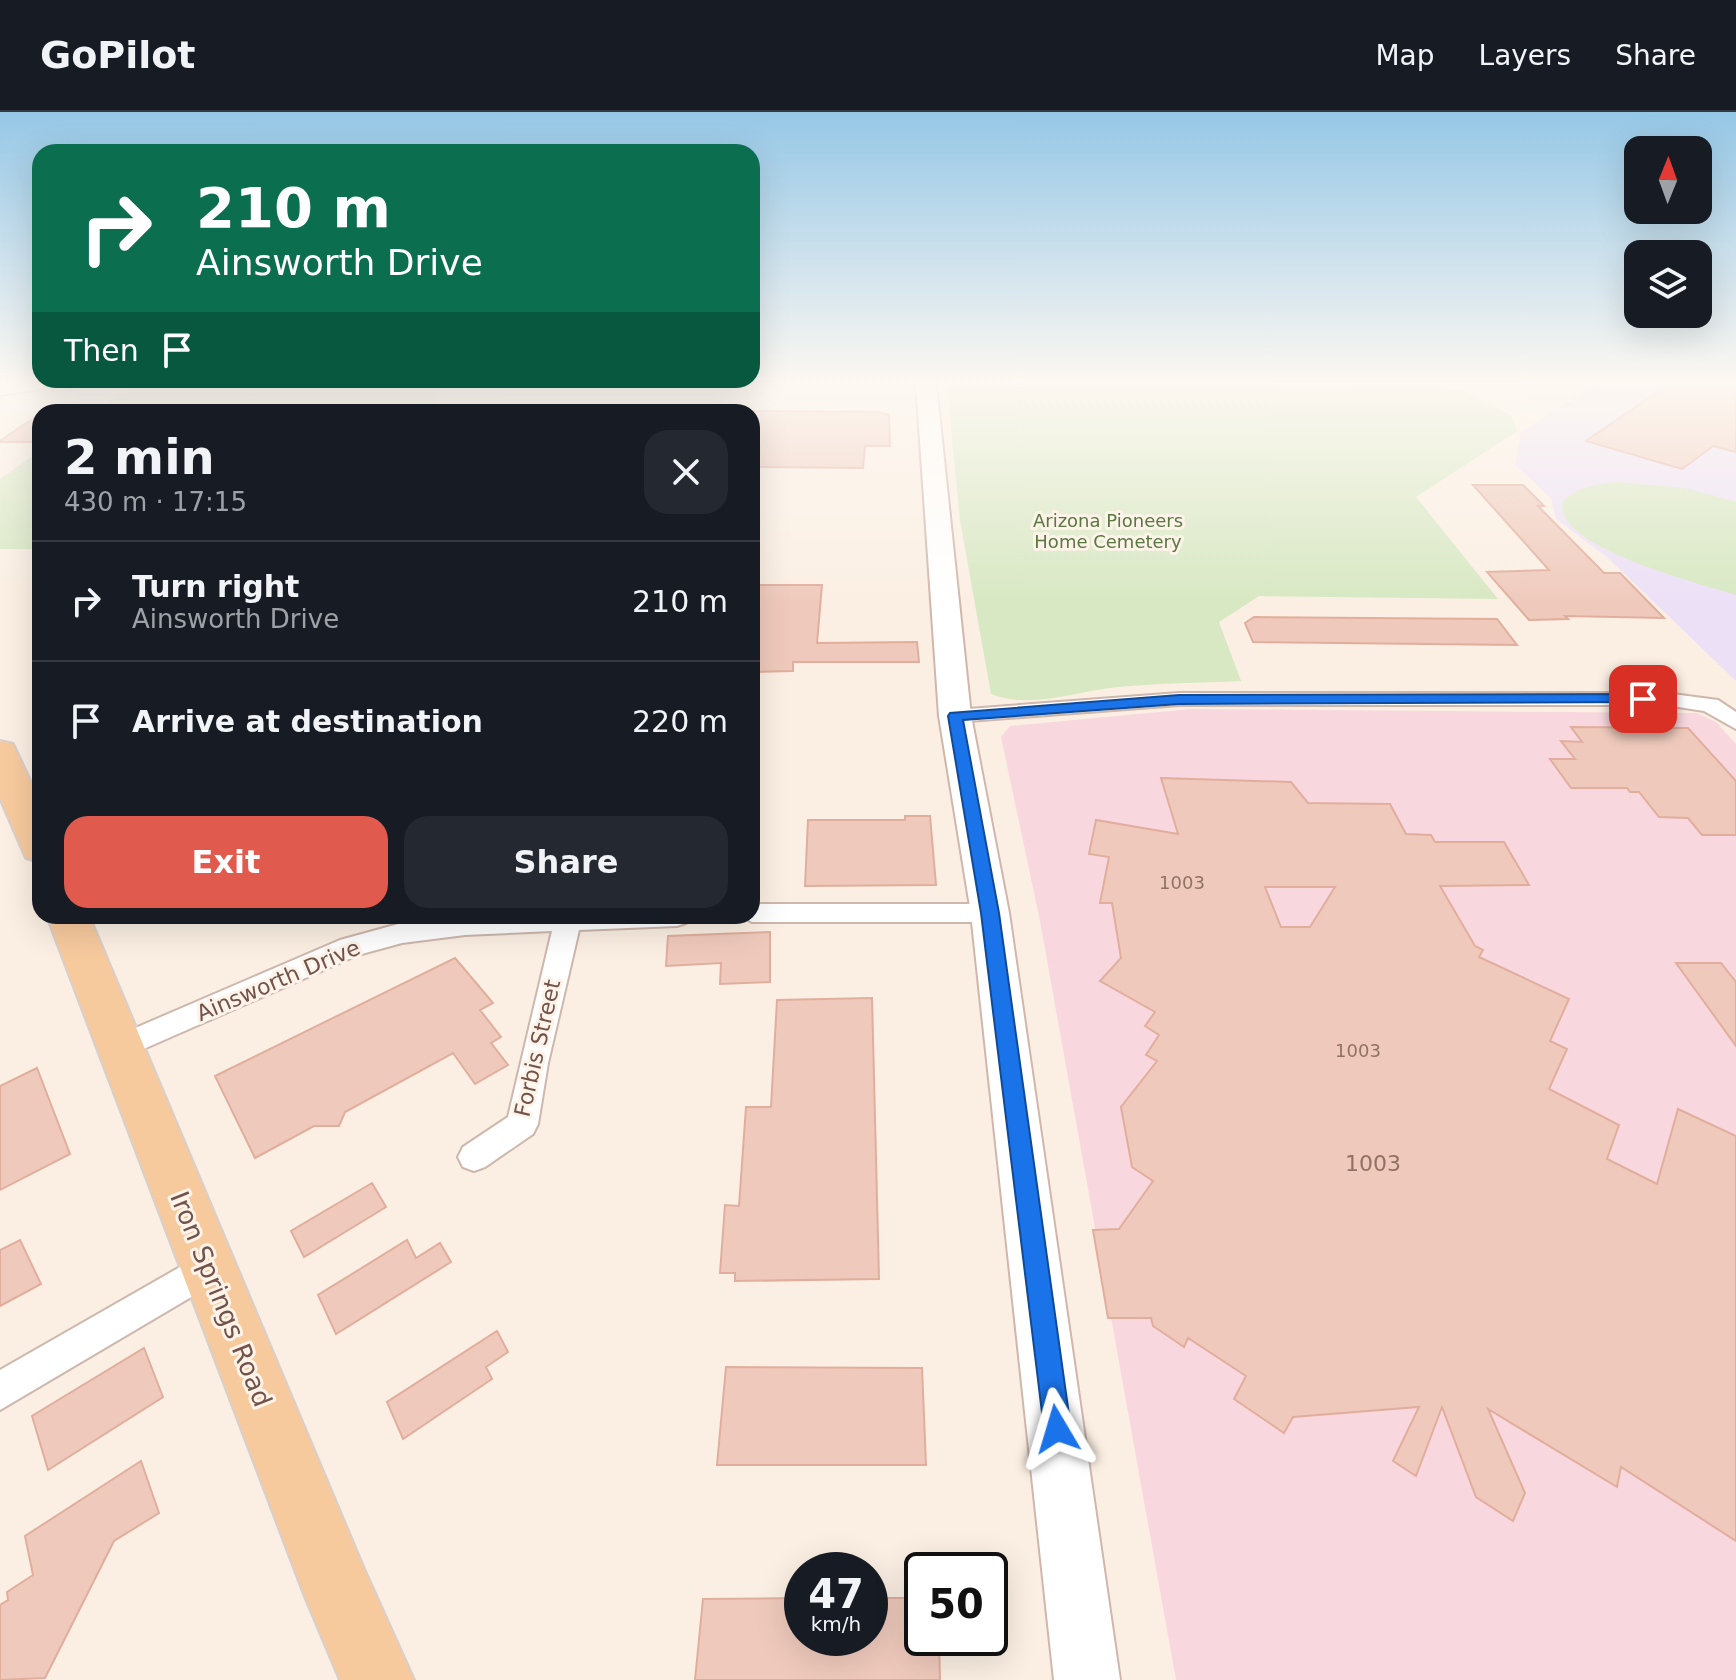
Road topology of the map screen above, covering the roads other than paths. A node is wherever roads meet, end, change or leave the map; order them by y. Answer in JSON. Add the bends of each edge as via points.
{"nodes":[{"id":1,"x":932,"y":456,"type":"edge"},
{"id":2,"x":955,"y":716,"type":"junction"},
{"id":3,"x":1736,"y":722,"type":"edge"},
{"id":4,"x":3,"y":768,"type":"edge"},
{"id":5,"x":32,"y":820,"type":"edge"},
{"id":6,"x":760,"y":913,"type":"edge"},
{"id":7,"x":990,"y":913,"type":"junction"},
{"id":8,"x":71,"y":924,"type":"edge"},
{"id":9,"x":480,"y":924,"type":"edge"},
{"id":10,"x":568,"y":924,"type":"edge"},
{"id":11,"x":122,"y":1046,"type":"junction"},
{"id":12,"x":474,"y":1157,"type":"dead end"},
{"id":13,"x":208,"y":1268,"type":"junction"},
{"id":14,"x":0,"y":1391,"type":"edge"},
{"id":15,"x":377,"y":1680,"type":"edge"},
{"id":16,"x":1087,"y":1680,"type":"edge"}],
"edges":[{"from":1,"to":2,"type":"main road"},
{"from":2,"to":3,"type":"street","via":[[1179,699],[1665,699],[1710,705]]},
{"from":2,"to":7,"type":"main road"},
{"from":4,"to":5,"type":"main road"},
{"from":6,"to":7,"type":"street"},
{"from":7,"to":16,"type":"main road"},
{"from":8,"to":11,"type":"main road","name":"Iron Springs Road"},
{"from":9,"to":11,"type":"street","name":"Ainsworth Drive","via":[[389,936],[350,947]]},
{"from":10,"to":12,"type":"street","name":"Forbis Street","via":[[522,1124]]},
{"from":11,"to":13,"type":"main road","name":"Iron Springs Road"},
{"from":13,"to":14,"type":"street"},
{"from":13,"to":15,"type":"main road","name":"Iron Springs Road"}]}
